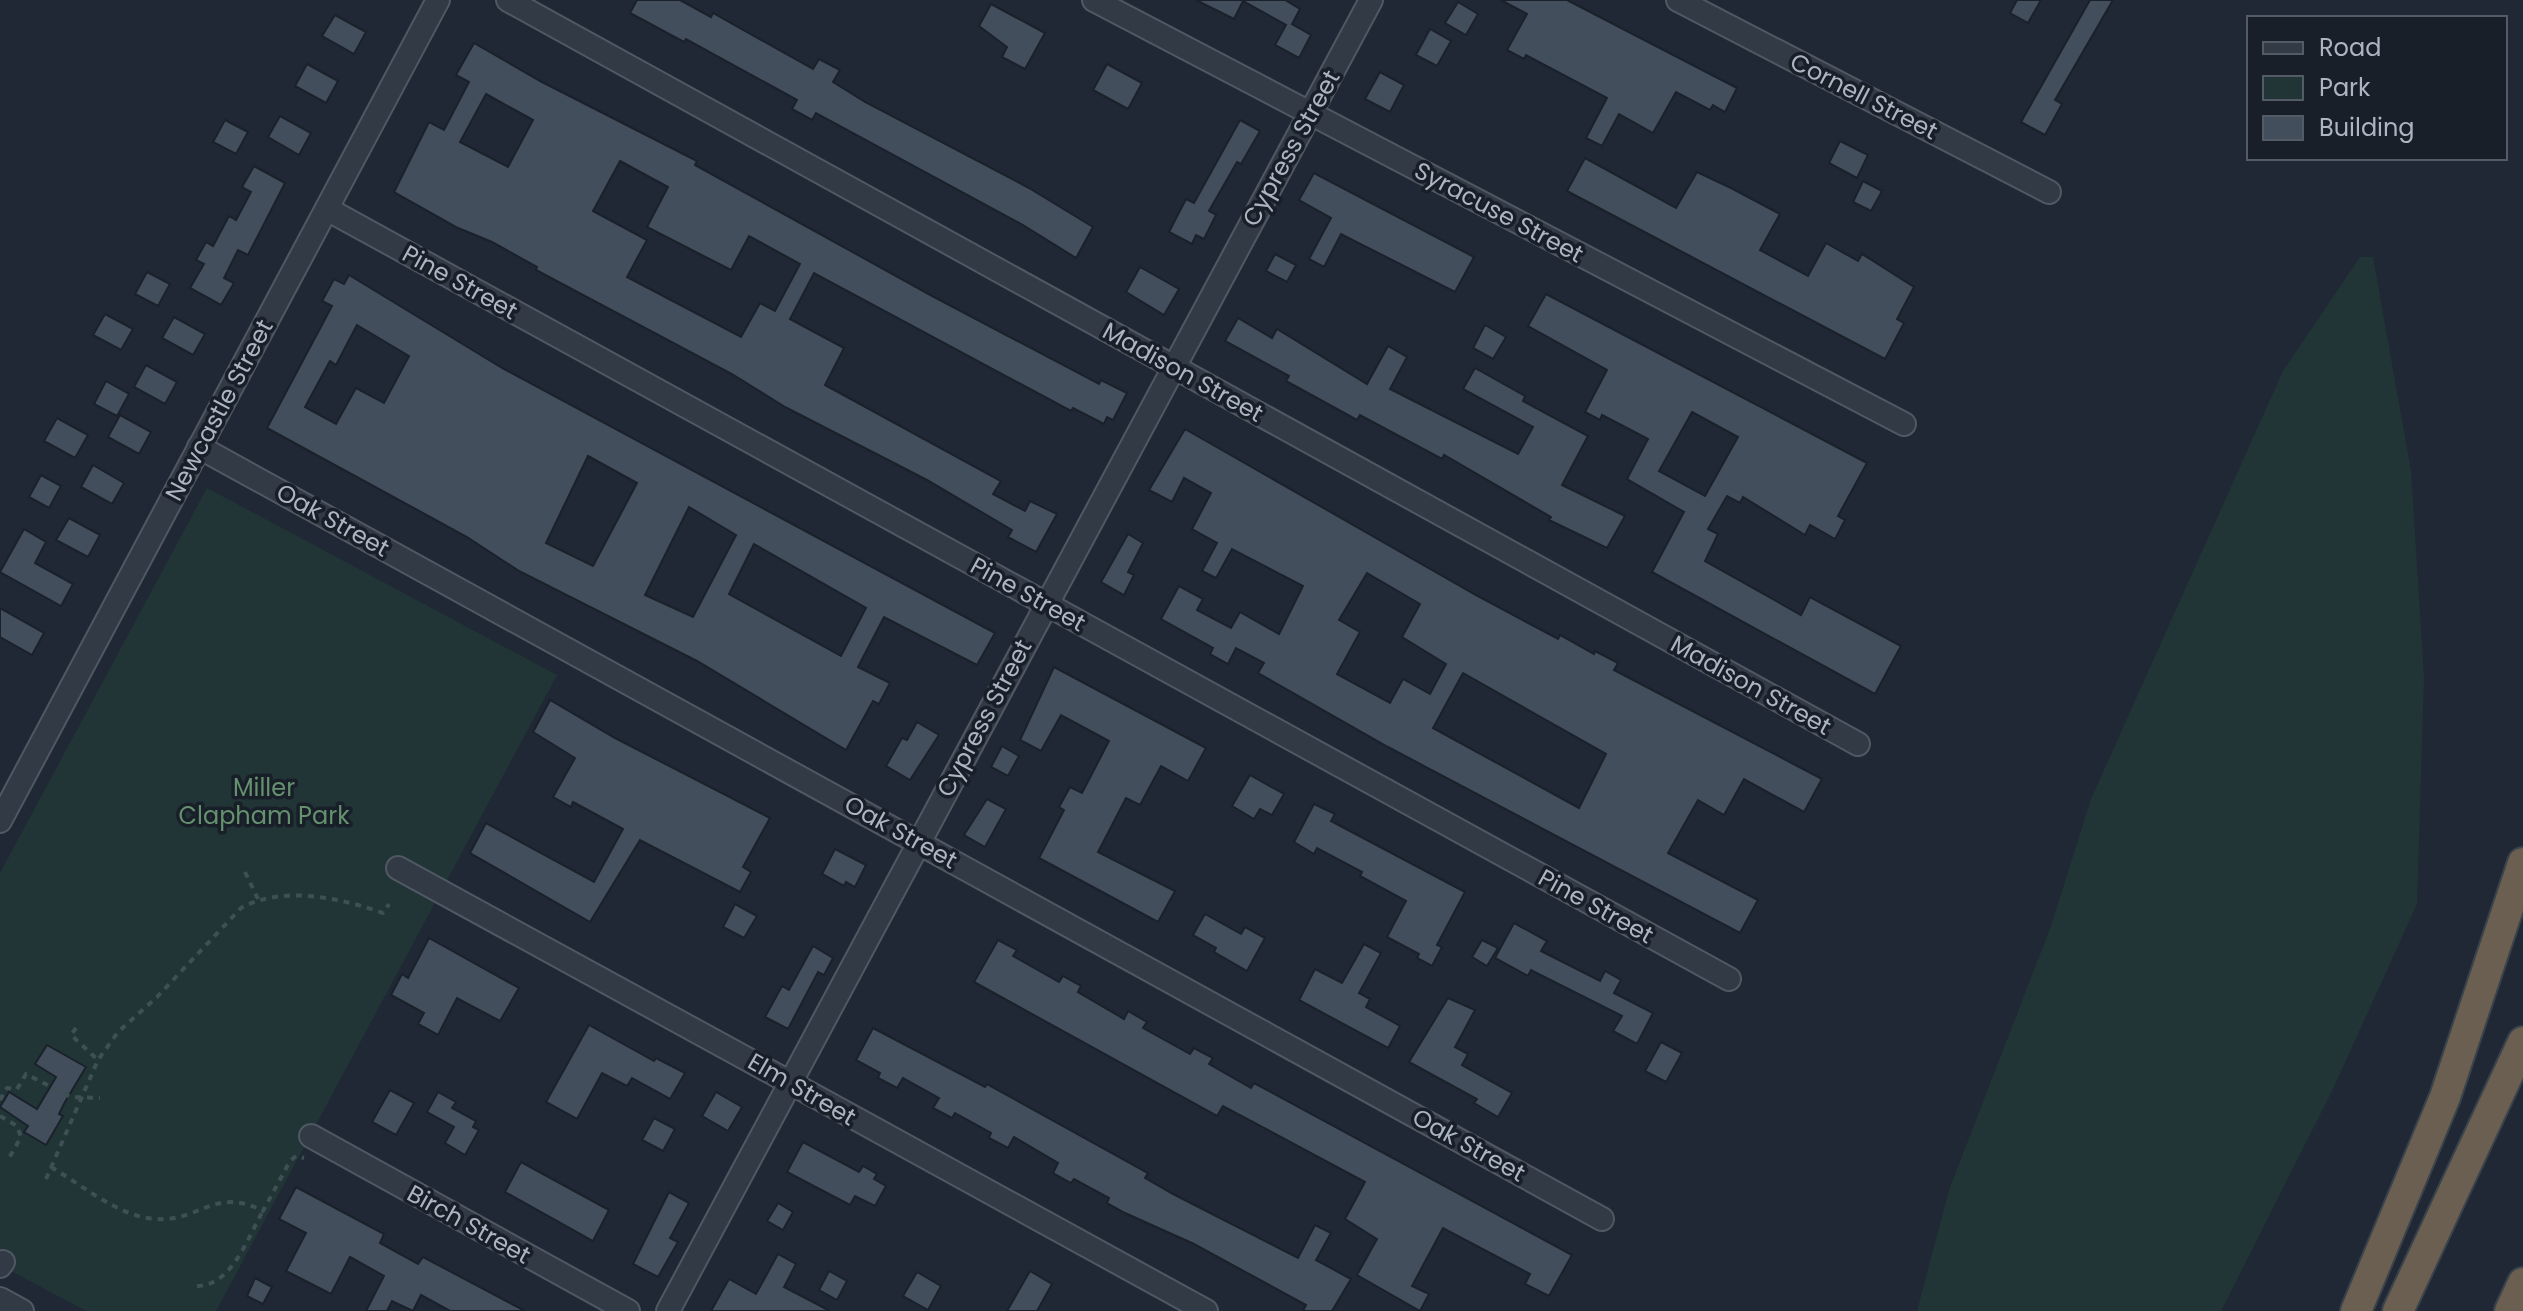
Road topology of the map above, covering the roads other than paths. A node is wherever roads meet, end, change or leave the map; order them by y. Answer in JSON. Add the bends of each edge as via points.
{"nodes":[{"id":1,"x":438,"y":0,"type":"edge"},
{"id":2,"x":508,"y":0,"type":"edge"},
{"id":3,"x":1094,"y":0,"type":"edge"},
{"id":4,"x":1371,"y":0,"type":"edge"},
{"id":5,"x":1678,"y":0,"type":"edge"},
{"id":6,"x":1310,"y":114,"type":"junction"},
{"id":7,"x":2049,"y":192,"type":"dead end"},
{"id":8,"x":327,"y":209,"type":"junction"},
{"id":9,"x":1173,"y":365,"type":"junction"},
{"id":10,"x":1904,"y":424,"type":"dead end"},
{"id":11,"x":199,"y":447,"type":"junction"},
{"id":12,"x":1045,"y":604,"type":"junction"},
{"id":13,"x":1858,"y":744,"type":"dead end"},
{"id":14,"x":0,"y":821,"type":"edge"},
{"id":15,"x":918,"y":842,"type":"junction"},
{"id":16,"x":2523,"y":863,"type":"edge"},
{"id":17,"x":398,"y":868,"type":"dead end"},
{"id":18,"x":1729,"y":979,"type":"dead end"},
{"id":19,"x":2523,"y":1042,"type":"edge"},
{"id":20,"x":790,"y":1083,"type":"junction"},
{"id":21,"x":307,"y":1147,"type":"road end"},
{"id":22,"x":1602,"y":1219,"type":"dead end"},
{"id":23,"x":2523,"y":1283,"type":"edge"},
{"id":24,"x":0,"y":1299,"type":"edge"},
{"id":25,"x":22,"y":1311,"type":"edge"},
{"id":26,"x":628,"y":1311,"type":"edge"},
{"id":27,"x":668,"y":1311,"type":"edge"},
{"id":28,"x":1206,"y":1311,"type":"edge"},
{"id":29,"x":2356,"y":1311,"type":"edge"},
{"id":30,"x":2398,"y":1311,"type":"edge"},
{"id":31,"x":2510,"y":1311,"type":"edge"}],
"edges":[{"from":1,"to":8,"type":"street","name":"Newcastle Street"},
{"from":2,"to":9,"type":"street","name":"Madison Street"},
{"from":3,"to":6,"type":"street","name":"Syracuse Street"},
{"from":4,"to":6,"type":"street","name":"Cypress Street"},
{"from":5,"to":7,"type":"street","name":"Cornell Street"},
{"from":6,"to":9,"type":"street","name":"Cypress Street"},
{"from":6,"to":10,"type":"street","name":"Syracuse Street"},
{"from":8,"to":11,"type":"street","name":"Newcastle Street"},
{"from":8,"to":12,"type":"street","name":"Pine Street"},
{"from":9,"to":12,"type":"street","name":"Cypress Street"},
{"from":9,"to":13,"type":"street","name":"Madison Street"},
{"from":11,"to":14,"type":"street","name":"Newcastle Street"},
{"from":11,"to":15,"type":"street","name":"Oak Street"},
{"from":12,"to":15,"type":"street","name":"Cypress Street"},
{"from":12,"to":18,"type":"street","name":"Pine Street"},
{"from":15,"to":20,"type":"street","name":"Cypress Street"},
{"from":15,"to":22,"type":"street","name":"Oak Street"},
{"from":16,"to":29,"type":"highway","via":[[2445,1097]]},
{"from":17,"to":20,"type":"street","name":"Elm Street"},
{"from":19,"to":30,"type":"highway"},
{"from":20,"to":27,"type":"street","name":"Cypress Street"},
{"from":20,"to":28,"type":"street","name":"Elm Street"},
{"from":21,"to":26,"type":"street","name":"Birch Street"},
{"from":23,"to":31,"type":"highway"},
{"from":24,"to":25,"type":"street"}]}
